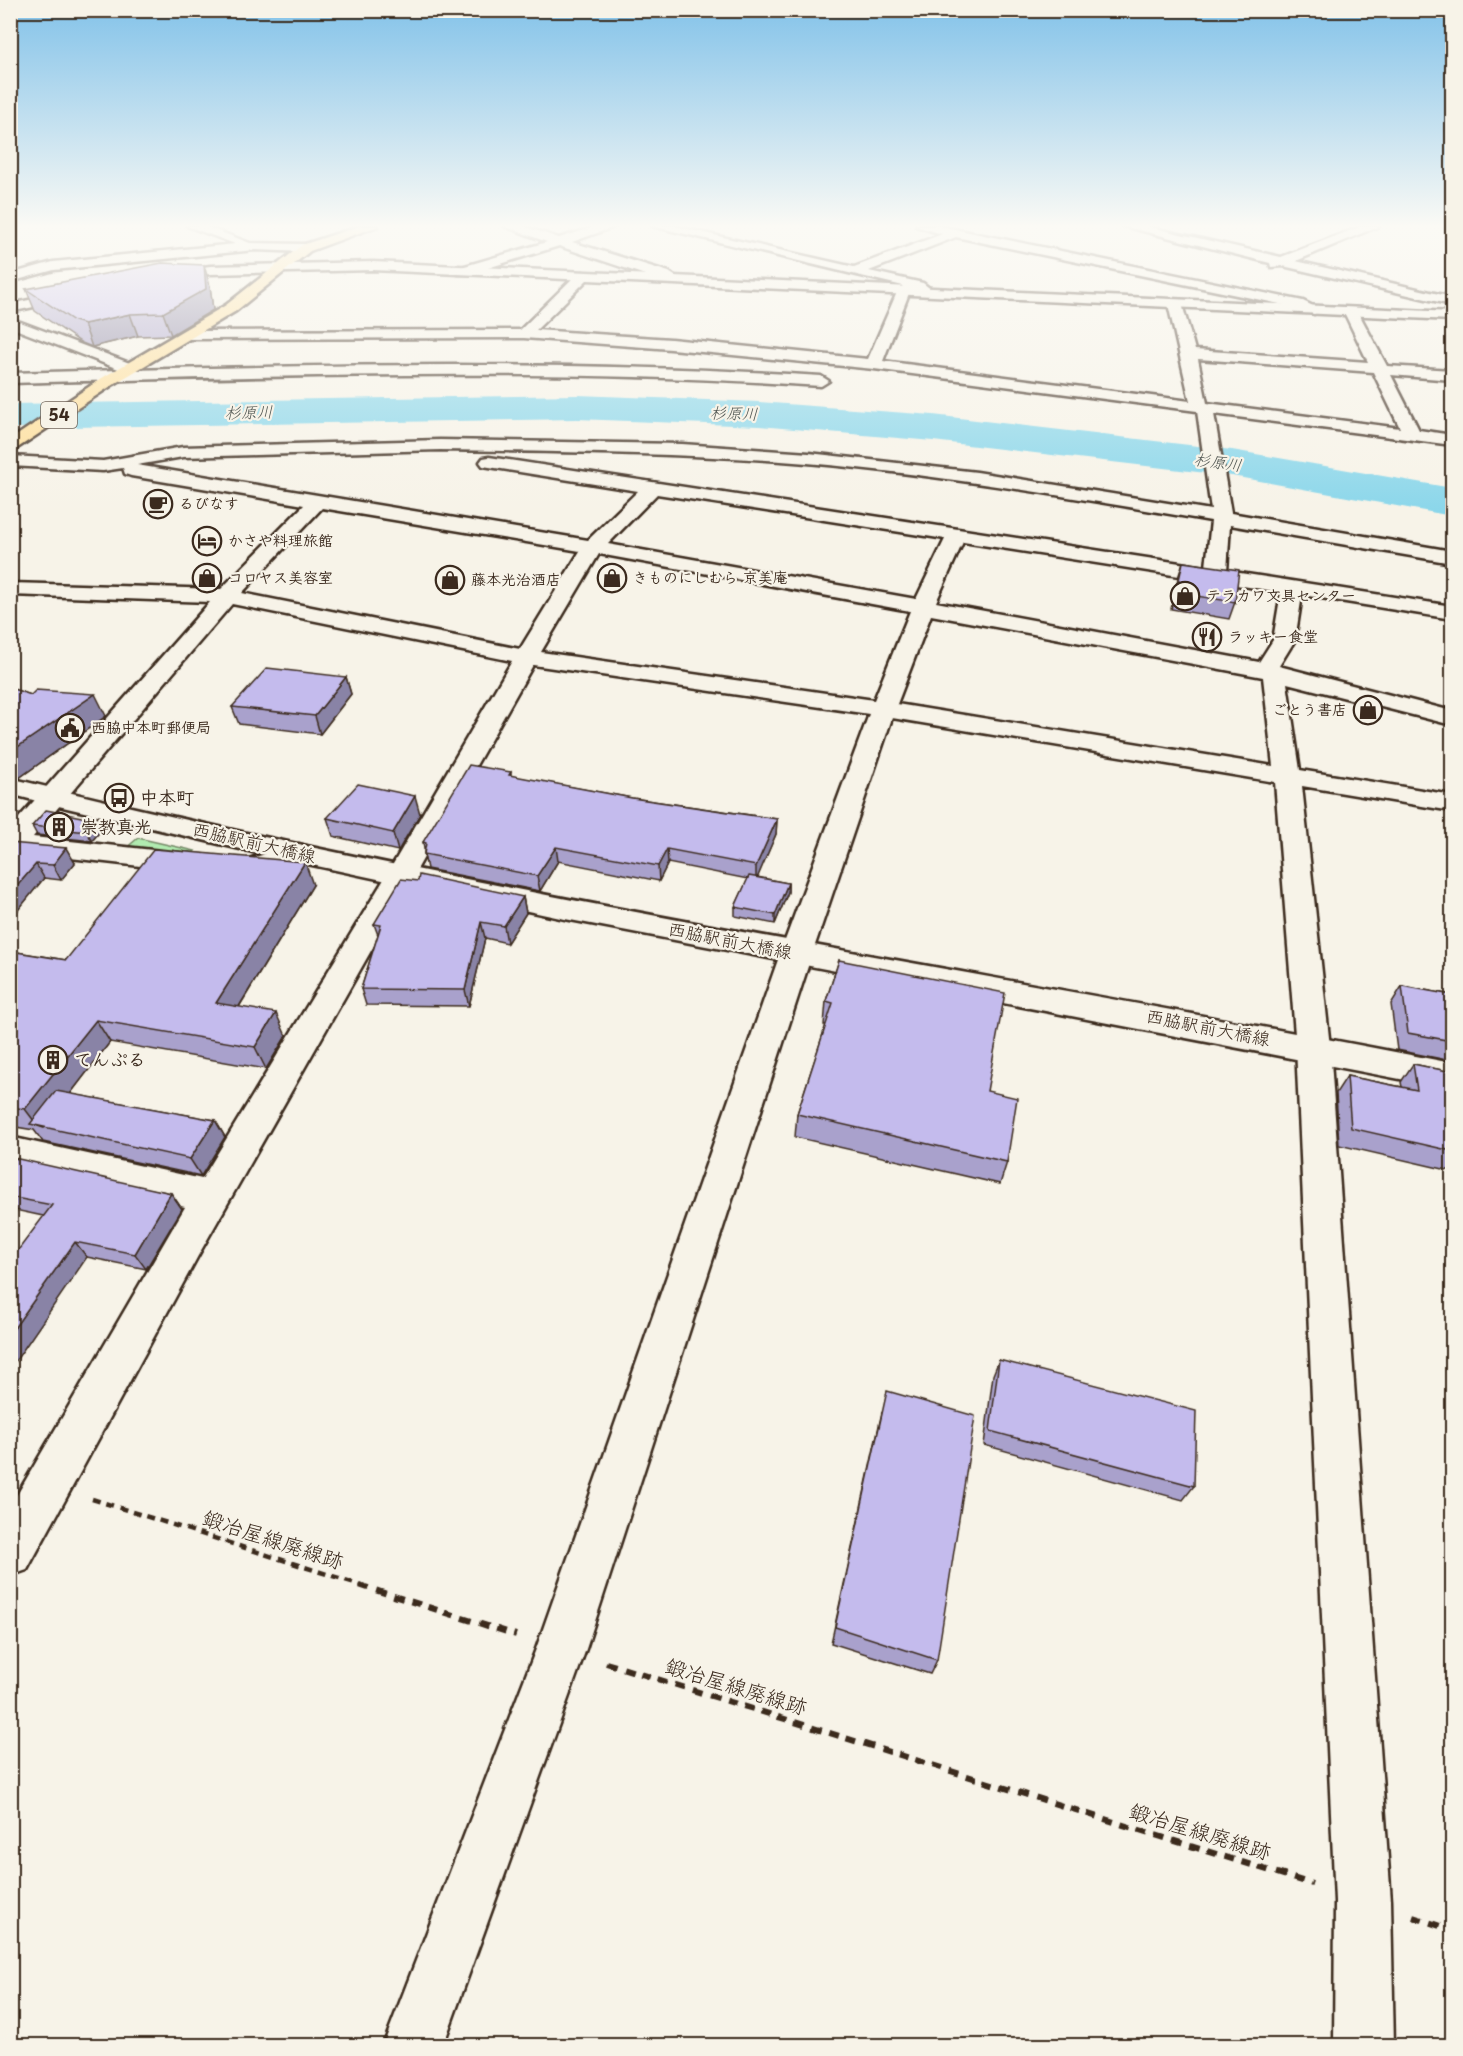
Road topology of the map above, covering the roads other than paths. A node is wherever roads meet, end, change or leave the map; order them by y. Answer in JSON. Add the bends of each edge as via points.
{"nodes":[{"id":1,"x":10,"y":322,"type":"edge"},
{"id":2,"x":208,"y":322,"type":"edge"},
{"id":3,"x":536,"y":322,"type":"edge"},
{"id":4,"x":892,"y":322,"type":"edge"},
{"id":5,"x":1180,"y":322,"type":"edge"},
{"id":6,"x":1356,"y":322,"type":"edge"},
{"id":7,"x":524,"y":334,"type":"junction"},
{"id":8,"x":187,"y":335,"type":"junction"},
{"id":9,"x":1189,"y":354,"type":"junction"},
{"id":10,"x":874,"y":364,"type":"junction"},
{"id":11,"x":1381,"y":369,"type":"junction"},
{"id":12,"x":1452,"y":375,"type":"edge"},
{"id":13,"x":118,"y":376,"type":"junction"},
{"id":14,"x":10,"y":378,"type":"edge"},
{"id":15,"x":843,"y":382,"type":"dead end"},
{"id":16,"x":993,"y":396,"type":"dead end"},
{"id":17,"x":1205,"y":418,"type":"junction"},
{"id":18,"x":1412,"y":434,"type":"junction"},
{"id":19,"x":1452,"y":440,"type":"edge"},
{"id":20,"x":402,"y":447,"type":"junction"},
{"id":21,"x":10,"y":448,"type":"edge"},
{"id":22,"x":10,"y":461,"type":"edge"},
{"id":23,"x":103,"y":466,"type":"junction"},
{"id":24,"x":651,"y":488,"type":"junction"},
{"id":25,"x":319,"y":500,"type":"junction"},
{"id":26,"x":1221,"y":516,"type":"junction"},
{"id":27,"x":957,"y":534,"type":"junction"},
{"id":28,"x":593,"y":547,"type":"junction"},
{"id":29,"x":1452,"y":557,"type":"edge"},
{"id":30,"x":1216,"y":575,"type":"junction"},
{"id":31,"x":10,"y":588,"type":"edge"},
{"id":32,"x":1292,"y":588,"type":"junction"},
{"id":33,"x":34,"y":589,"type":"junction"},
{"id":34,"x":227,"y":596,"type":"junction"},
{"id":35,"x":923,"y":607,"type":"junction"},
{"id":36,"x":10,"y":610,"type":"edge"},
{"id":37,"x":1452,"y":612,"type":"edge"},
{"id":38,"x":526,"y":657,"type":"junction"},
{"id":39,"x":1270,"y":671,"type":"junction"},
{"id":40,"x":883,"y":708,"type":"junction"},
{"id":41,"x":1452,"y":718,"type":"edge"},
{"id":42,"x":1288,"y":777,"type":"junction"},
{"id":43,"x":10,"y":786,"type":"edge"},
{"id":44,"x":54,"y":798,"type":"junction"},
{"id":45,"x":1452,"y":803,"type":"edge"},
{"id":46,"x":11,"y":844,"type":"edge"},
{"id":47,"x":299,"y":853,"type":"junction"},
{"id":48,"x":401,"y":876,"type":"junction"},
{"id":49,"x":796,"y":954,"type":"junction"},
{"id":50,"x":1313,"y":1047,"type":"junction"},
{"id":51,"x":1452,"y":1076,"type":"edge"},
{"id":52,"x":10,"y":1152,"type":"edge"},
{"id":53,"x":211,"y":1197,"type":"junction"},
{"id":54,"x":10,"y":1553,"type":"edge"},
{"id":55,"x":413,"y":2046,"type":"edge"},
{"id":56,"x":1364,"y":2046,"type":"edge"}],
"edges":[{"from":1,"to":13,"type":"street"},
{"from":2,"to":8,"type":"main road","number":"54"},
{"from":3,"to":7,"type":"street"},
{"from":4,"to":10,"type":"street"},
{"from":5,"to":9,"type":"street"},
{"from":6,"to":11,"type":"street"},
{"from":7,"to":8,"type":"street"},
{"from":7,"to":10,"type":"street"},
{"from":8,"to":13,"type":"main road","number":"54"},
{"from":9,"to":11,"type":"street"},
{"from":9,"to":17,"type":"street"},
{"from":10,"to":17,"type":"street"},
{"from":11,"to":12,"type":"street"},
{"from":11,"to":18,"type":"street"},
{"from":13,"to":14,"type":"street"},
{"from":13,"to":15,"type":"street","via":[[359,369],[549,369]]},
{"from":13,"to":21,"type":"main road","number":"54"},
{"from":16,"to":17,"type":"street"},
{"from":17,"to":18,"type":"street"},
{"from":17,"to":26,"type":"street"},
{"from":18,"to":19,"type":"street"},
{"from":20,"to":23,"type":"street","via":[[183,452]]},
{"from":20,"to":24,"type":"street"},
{"from":20,"to":26,"type":"street","via":[[682,449],[809,458],[977,478]]},
{"from":22,"to":23,"type":"street"},
{"from":23,"to":25,"type":"street"},
{"from":24,"to":27,"type":"street"},
{"from":24,"to":28,"type":"street"},
{"from":25,"to":28,"type":"street"},
{"from":25,"to":34,"type":"street"},
{"from":26,"to":29,"type":"street"},
{"from":26,"to":30,"type":"street"},
{"from":27,"to":30,"type":"street"},
{"from":27,"to":35,"type":"street"},
{"from":28,"to":35,"type":"street"},
{"from":28,"to":38,"type":"street"},
{"from":30,"to":32,"type":"street"},
{"from":31,"to":33,"type":"street"},
{"from":32,"to":37,"type":"street"},
{"from":32,"to":39,"type":"street","via":[[1284,640]]},
{"from":33,"to":34,"type":"street"},
{"from":33,"to":36,"type":"street"},
{"from":34,"to":38,"type":"street"},
{"from":34,"to":44,"type":"street"},
{"from":35,"to":39,"type":"street"},
{"from":35,"to":40,"type":"street"},
{"from":38,"to":40,"type":"street"},
{"from":38,"to":48,"type":"street"},
{"from":39,"to":41,"type":"street"},
{"from":39,"to":42,"type":"street"},
{"from":40,"to":42,"type":"street"},
{"from":40,"to":49,"type":"street"},
{"from":42,"to":45,"type":"street"},
{"from":42,"to":50,"type":"street"},
{"from":43,"to":44,"type":"street","name":"西脇駅前大橋線"},
{"from":44,"to":46,"type":"street"},
{"from":44,"to":47,"type":"street","name":"西脇駅前大橋線"},
{"from":46,"to":47,"type":"street","via":[[246,869]]},
{"from":47,"to":48,"type":"street","name":"西脇駅前大橋線"},
{"from":48,"to":49,"type":"street","name":"西脇駅前大橋線"},
{"from":48,"to":53,"type":"street"},
{"from":49,"to":50,"type":"street","name":"西脇駅前大橋線"},
{"from":49,"to":55,"type":"street","via":[[561,1649]]},
{"from":50,"to":51,"type":"street","name":"西脇駅前大橋線"},
{"from":50,"to":56,"type":"street","via":[[1364,1900]]},
{"from":52,"to":53,"type":"street"},
{"from":53,"to":54,"type":"street"}]}
